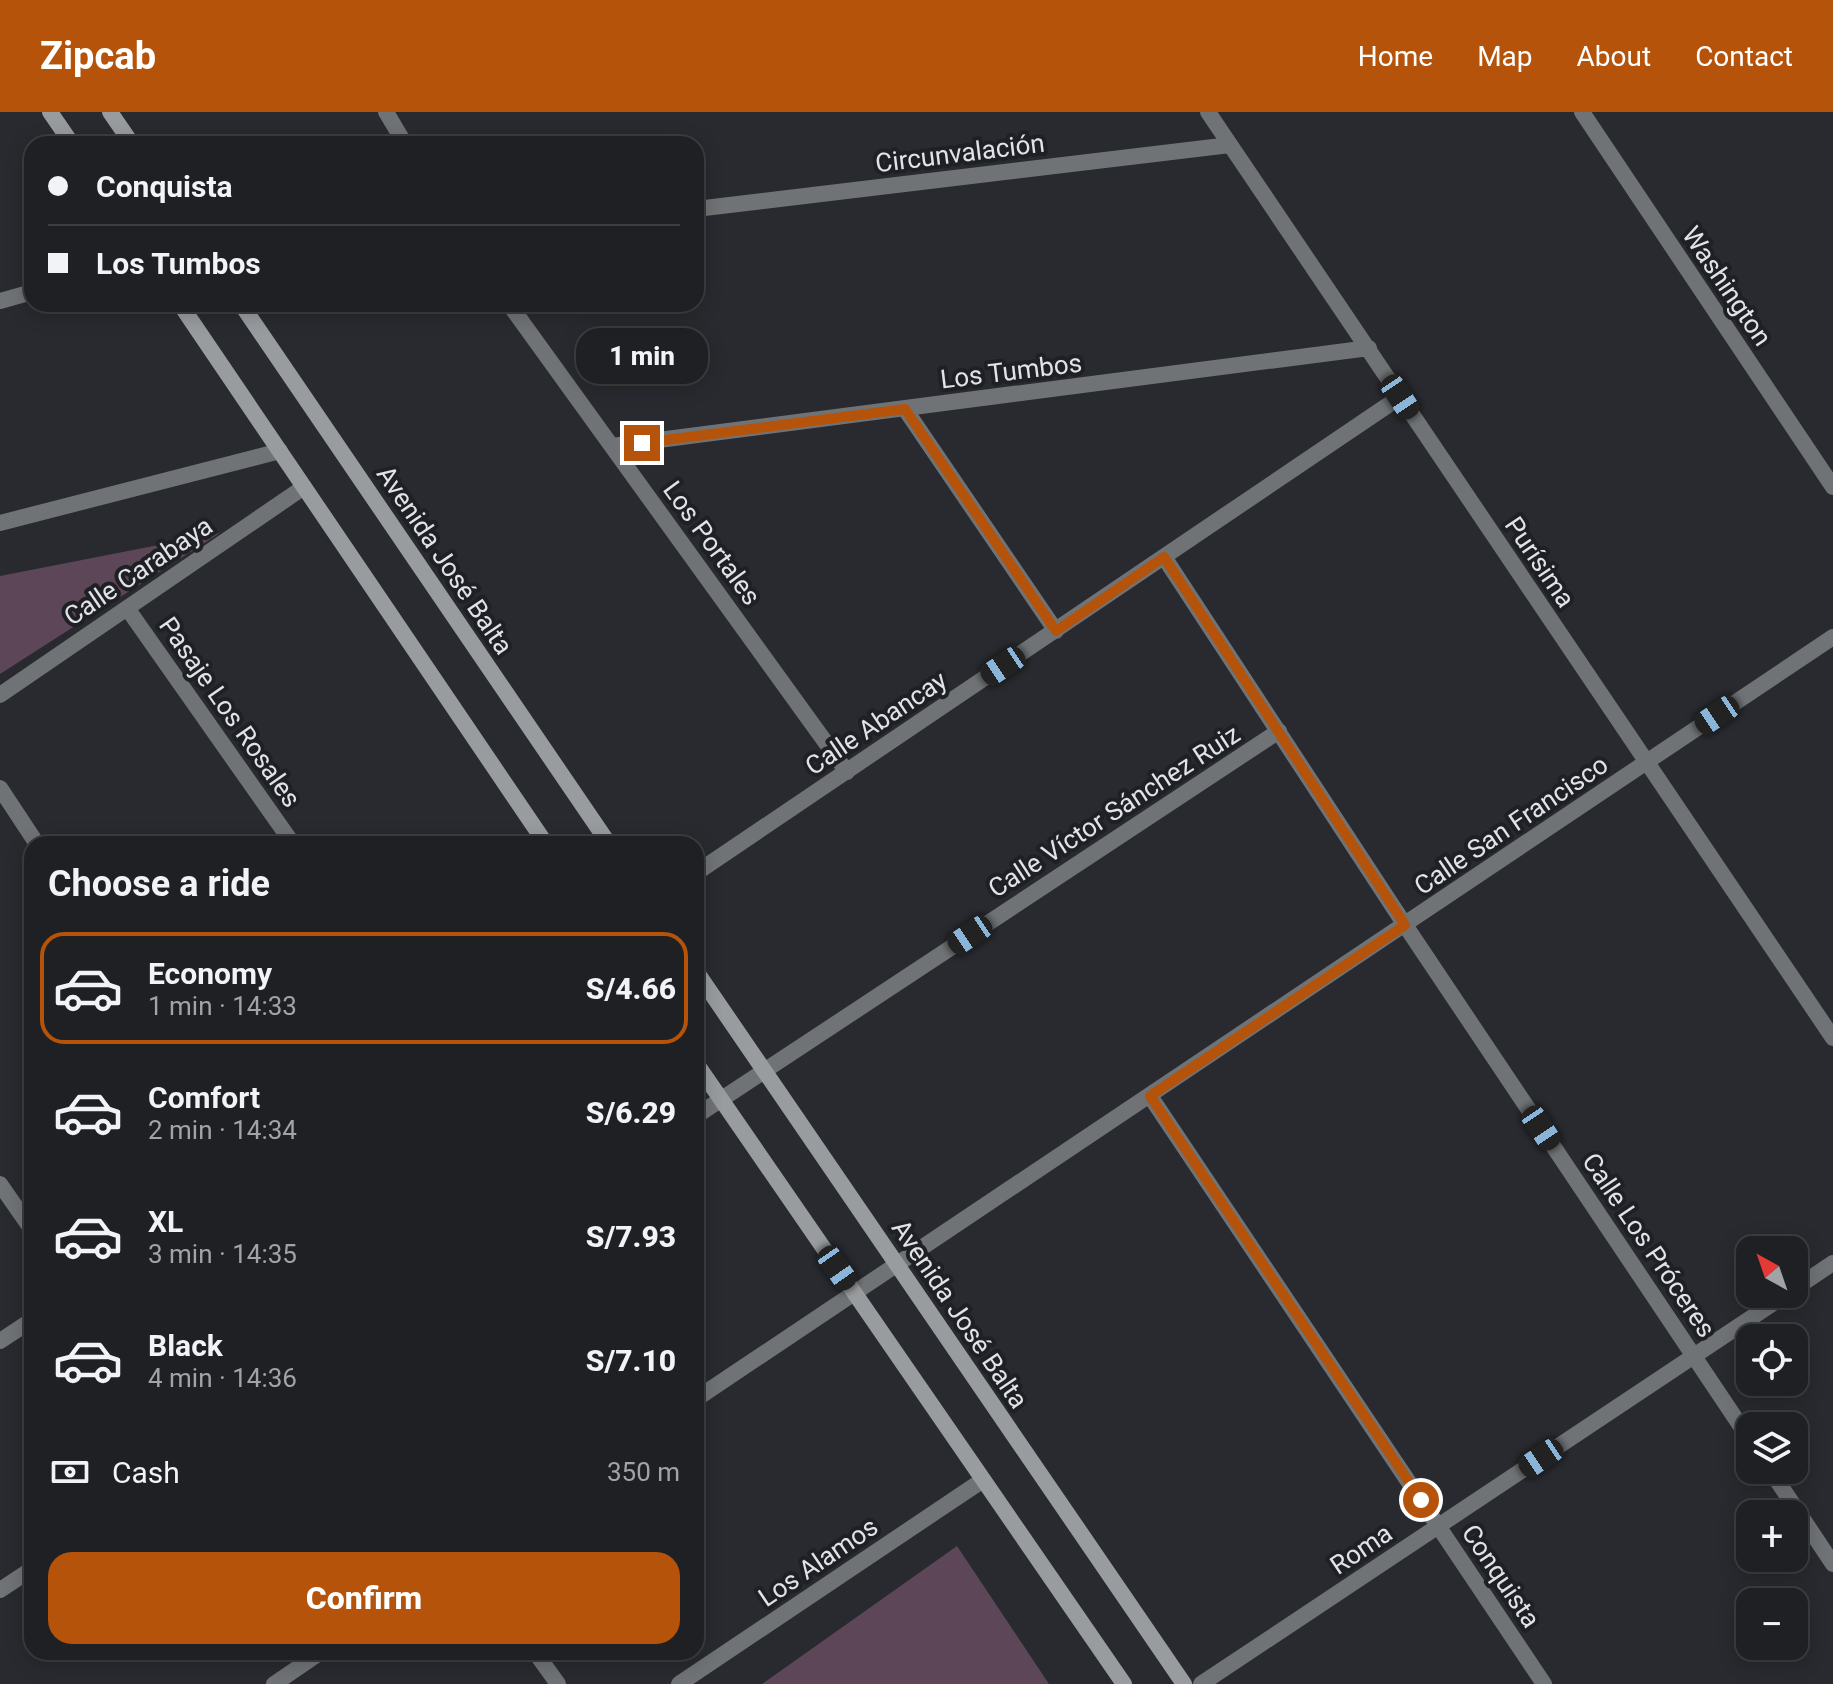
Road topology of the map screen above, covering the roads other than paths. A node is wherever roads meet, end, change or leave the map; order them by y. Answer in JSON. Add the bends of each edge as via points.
{"nodes":[{"id":1,"x":50,"y":112,"type":"edge"},
{"id":2,"x":110,"y":112,"type":"edge"},
{"id":3,"x":386,"y":112,"type":"edge"},
{"id":4,"x":1208,"y":112,"type":"edge"},
{"id":5,"x":1582,"y":112,"type":"edge"},
{"id":6,"x":66,"y":136,"type":"edge"},
{"id":7,"x":126,"y":136,"type":"edge"},
{"id":8,"x":400,"y":136,"type":"edge"},
{"id":9,"x":1230,"y":145,"type":"junction"},
{"id":10,"x":704,"y":208,"type":"edge"},
{"id":11,"x":24,"y":294,"type":"edge"},
{"id":12,"x":0,"y":301,"type":"edge"},
{"id":13,"x":185,"y":312,"type":"edge"},
{"id":14,"x":246,"y":312,"type":"edge"},
{"id":15,"x":515,"y":312,"type":"edge"},
{"id":16,"x":1369,"y":348,"type":"junction"},
{"id":17,"x":1400,"y":397,"type":"junction"},
{"id":18,"x":905,"y":409,"type":"junction"},
{"id":19,"x":612,"y":446,"type":"junction"},
{"id":20,"x":280,"y":451,"type":"junction"},
{"id":21,"x":304,"y":487,"type":"junction"},
{"id":22,"x":1833,"y":487,"type":"edge"},
{"id":23,"x":0,"y":523,"type":"edge"},
{"id":24,"x":1164,"y":557,"type":"junction"},
{"id":25,"x":127,"y":608,"type":"junction"},
{"id":26,"x":1056,"y":631,"type":"junction"},
{"id":27,"x":1833,"y":637,"type":"edge"},
{"id":28,"x":0,"y":695,"type":"edge"},
{"id":29,"x":1279,"y":731,"type":"junction"},
{"id":30,"x":1647,"y":762,"type":"junction"},
{"id":31,"x":847,"y":772,"type":"junction"},
{"id":32,"x":0,"y":788,"type":"edge"},
{"id":33,"x":32,"y":836,"type":"edge"},
{"id":34,"x":287,"y":836,"type":"edge"},
{"id":35,"x":541,"y":836,"type":"edge"},
{"id":36,"x":604,"y":836,"type":"edge"},
{"id":37,"x":704,"y":868,"type":"edge"},
{"id":38,"x":1405,"y":925,"type":"junction"},
{"id":39,"x":704,"y":983,"type":"edge"},
{"id":40,"x":1833,"y":1038,"type":"edge"},
{"id":41,"x":764,"y":1071,"type":"junction"},
{"id":42,"x":704,"y":1075,"type":"edge"},
{"id":43,"x":1150,"y":1096,"type":"junction"},
{"id":44,"x":721,"y":1099,"type":"junction"},
{"id":45,"x":704,"y":1111,"type":"edge"},
{"id":46,"x":0,"y":1184,"type":"edge"},
{"id":47,"x":24,"y":1218,"type":"edge"},
{"id":48,"x":1833,"y":1263,"type":"edge"},
{"id":49,"x":897,"y":1265,"type":"junction"},
{"id":50,"x":1808,"y":1280,"type":"edge"},
{"id":51,"x":854,"y":1292,"type":"junction"},
{"id":52,"x":1766,"y":1308,"type":"edge"},
{"id":53,"x":24,"y":1325,"type":"edge"},
{"id":54,"x":0,"y":1341,"type":"edge"},
{"id":55,"x":1694,"y":1356,"type":"junction"},
{"id":56,"x":704,"y":1394,"type":"edge"},
{"id":57,"x":1736,"y":1419,"type":"edge"},
{"id":58,"x":983,"y":1480,"type":"junction"},
{"id":59,"x":1779,"y":1484,"type":"edge"},
{"id":60,"x":1438,"y":1526,"type":"junction"},
{"id":61,"x":1833,"y":1564,"type":"edge"},
{"id":62,"x":24,"y":1574,"type":"edge"},
{"id":63,"x":0,"y":1590,"type":"edge"},
{"id":64,"x":309,"y":1660,"type":"edge"},
{"id":65,"x":541,"y":1660,"type":"edge"},
{"id":66,"x":274,"y":1684,"type":"edge"},
{"id":67,"x":558,"y":1684,"type":"edge"},
{"id":68,"x":679,"y":1684,"type":"edge"},
{"id":69,"x":1124,"y":1684,"type":"edge"},
{"id":70,"x":1184,"y":1684,"type":"edge"},
{"id":71,"x":1201,"y":1684,"type":"edge"},
{"id":72,"x":1544,"y":1684,"type":"edge"}],
"edges":[{"from":1,"to":6,"type":"street"},
{"from":2,"to":7,"type":"street"},
{"from":3,"to":8,"type":"street"},
{"from":4,"to":9,"type":"street","name":"Purísima"},
{"from":5,"to":22,"type":"street","name":"Washington"},
{"from":9,"to":10,"type":"street","name":"Circunvalación"},
{"from":9,"to":16,"type":"street","name":"Purísima"},
{"from":11,"to":12,"type":"street"},
{"from":13,"to":20,"type":"street"},
{"from":14,"to":36,"type":"street","name":"Avenida José Balta"},
{"from":15,"to":19,"type":"street","name":"Los Portales"},
{"from":16,"to":17,"type":"street","name":"Purísima"},
{"from":16,"to":18,"type":"street","name":"Los Tumbos"},
{"from":17,"to":24,"type":"street","name":"Calle Abancay"},
{"from":17,"to":30,"type":"street","name":"Purísima"},
{"from":18,"to":19,"type":"street","name":"Los Tumbos"},
{"from":18,"to":26,"type":"street"},
{"from":19,"to":31,"type":"street","name":"Los Portales"},
{"from":20,"to":21,"type":"street"},
{"from":20,"to":23,"type":"street"},
{"from":21,"to":25,"type":"street","name":"Calle Carabaya"},
{"from":21,"to":35,"type":"street"},
{"from":24,"to":26,"type":"street","name":"Calle Abancay"},
{"from":24,"to":29,"type":"street","name":"Calle Los Próceres"},
{"from":25,"to":28,"type":"street","name":"Calle Carabaya"},
{"from":25,"to":34,"type":"street","name":"Pasaje Los Rosales"},
{"from":26,"to":31,"type":"street","name":"Calle Abancay"},
{"from":27,"to":30,"type":"street","name":"Calle San Francisco"},
{"from":29,"to":38,"type":"street","name":"Calle Los Próceres"},
{"from":29,"to":41,"type":"street","name":"Calle Víctor Sánchez Ruiz"},
{"from":30,"to":38,"type":"street","name":"Calle San Francisco"},
{"from":30,"to":40,"type":"street","name":"Purísima"},
{"from":31,"to":37,"type":"street","name":"Calle Abancay"},
{"from":32,"to":33,"type":"street"},
{"from":38,"to":43,"type":"street","name":"Calle San Francisco"},
{"from":38,"to":55,"type":"street","name":"Calle Los Próceres"},
{"from":39,"to":41,"type":"street","name":"Avenida José Balta"},
{"from":41,"to":44,"type":"street","name":"Calle Víctor Sánchez Ruiz"},
{"from":41,"to":49,"type":"street","name":"Avenida José Balta"},
{"from":42,"to":44,"type":"street"},
{"from":43,"to":49,"type":"street","name":"Calle San Francisco"},
{"from":43,"to":60,"type":"street","name":"Conquista"},
{"from":44,"to":45,"type":"street","name":"Calle Víctor Sánchez Ruiz"},
{"from":44,"to":51,"type":"street"},
{"from":46,"to":47,"type":"street"},
{"from":48,"to":50,"type":"street"},
{"from":49,"to":51,"type":"street","name":"Calle San Francisco"},
{"from":49,"to":70,"type":"street","name":"Avenida José Balta"},
{"from":51,"to":56,"type":"street","name":"Calle San Francisco"},
{"from":51,"to":58,"type":"street"},
{"from":52,"to":55,"type":"street","name":"Roma"},
{"from":53,"to":54,"type":"street"},
{"from":55,"to":57,"type":"street","name":"Calle Los Próceres"},
{"from":55,"to":60,"type":"street","name":"Roma"},
{"from":58,"to":68,"type":"street","name":"Los Alamos"},
{"from":58,"to":69,"type":"street"},
{"from":59,"to":61,"type":"street"},
{"from":60,"to":71,"type":"street","name":"Roma"},
{"from":60,"to":72,"type":"street","name":"Conquista"},
{"from":62,"to":63,"type":"street"},
{"from":64,"to":66,"type":"street"},
{"from":65,"to":67,"type":"street"}]}
